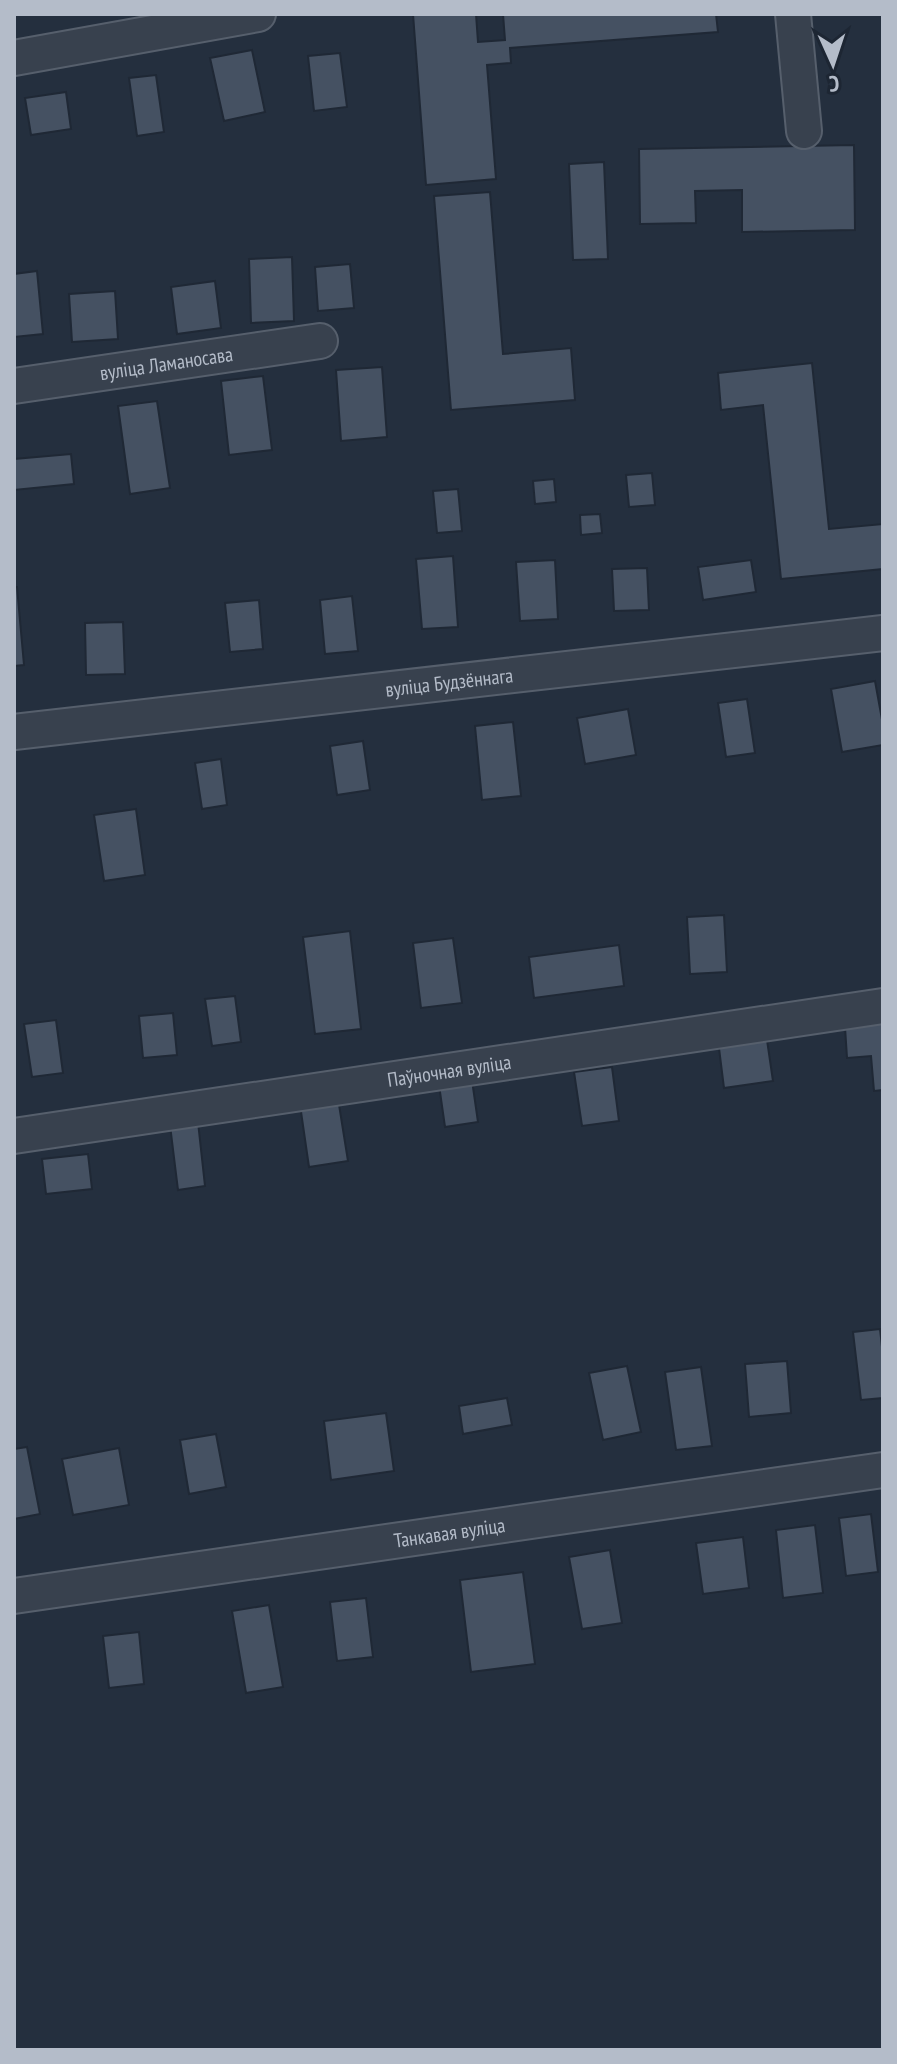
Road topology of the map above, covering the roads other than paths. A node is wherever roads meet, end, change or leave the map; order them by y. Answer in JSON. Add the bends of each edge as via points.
{"nodes":[{"id":1,"x":258,"y":14,"type":"edge"},
{"id":2,"x":793,"y":14,"type":"edge"},
{"id":3,"x":14,"y":58,"type":"edge"},
{"id":4,"x":804,"y":131,"type":"dead end"},
{"id":5,"x":320,"y":341,"type":"dead end"},
{"id":6,"x":14,"y":386,"type":"edge"},
{"id":7,"x":883,"y":633,"type":"edge"},
{"id":8,"x":14,"y":732,"type":"edge"},
{"id":9,"x":883,"y":1006,"type":"edge"},
{"id":10,"x":14,"y":1136,"type":"edge"},
{"id":11,"x":883,"y":1470,"type":"edge"},
{"id":12,"x":14,"y":1596,"type":"edge"}],
"edges":[{"from":1,"to":3,"type":"street"},
{"from":2,"to":4,"type":"street"},
{"from":5,"to":6,"type":"street","name":"вуліца Ламаносава"},
{"from":7,"to":8,"type":"street","name":"вуліца Будзённага"},
{"from":9,"to":10,"type":"street","name":"Паўночная вуліца"},
{"from":11,"to":12,"type":"street","name":"Танкавая вуліца"}]}
